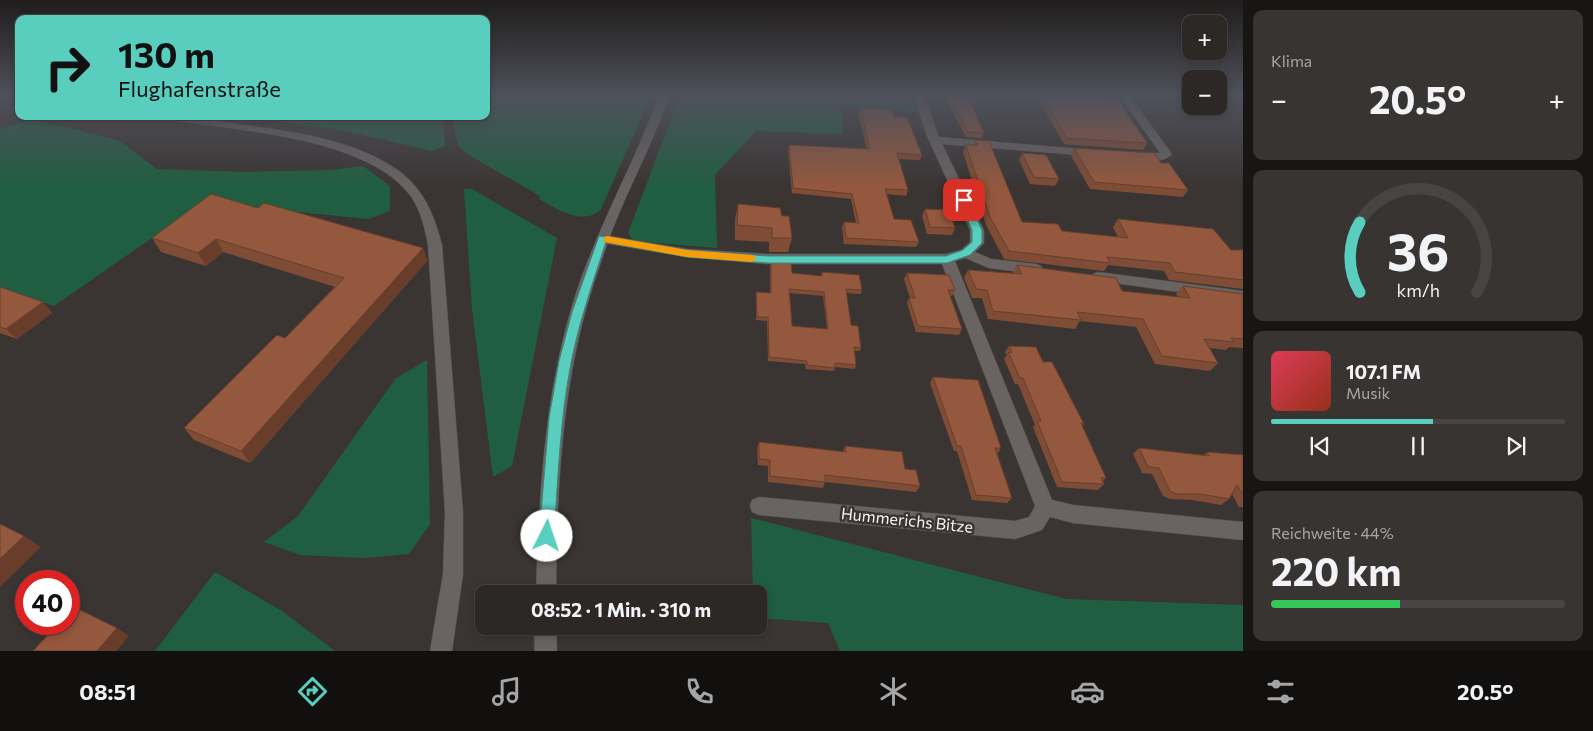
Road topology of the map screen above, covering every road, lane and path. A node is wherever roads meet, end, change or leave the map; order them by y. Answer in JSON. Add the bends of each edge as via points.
{"nodes":[{"id":1,"x":227,"y":126,"type":"edge"},
{"id":2,"x":651,"y":126,"type":"edge"},
{"id":3,"x":930,"y":126,"type":"edge"},
{"id":4,"x":1146,"y":126,"type":"edge"},
{"id":5,"x":935,"y":140,"type":"junction"},
{"id":6,"x":1101,"y":154,"type":"edge"},
{"id":7,"x":1128,"y":156,"type":"edge"},
{"id":8,"x":603,"y":238,"type":"junction"},
{"id":9,"x":966,"y":253,"type":"junction"},
{"id":10,"x":947,"y":259,"type":"junction"},
{"id":11,"x":1048,"y":270,"type":"edge"},
{"id":12,"x":1087,"y":276,"type":"edge"},
{"id":13,"x":1243,"y":296,"type":"edge"},
{"id":14,"x":759,"y":506,"type":"dead end"},
{"id":15,"x":1045,"y":507,"type":"junction"},
{"id":16,"x":1243,"y":531,"type":"edge"},
{"id":17,"x":546,"y":585,"type":"edge"},
{"id":18,"x":545,"y":635,"type":"edge"},
{"id":19,"x":441,"y":651,"type":"edge"},
{"id":20,"x":546,"y":651,"type":"edge"}],
"edges":[{"from":1,"to":19,"type":"street","via":[[350,151],[394,173],[415,194],[428,219],[435,244],[454,512],[453,574]]},
{"from":2,"to":8,"type":"street"},
{"from":3,"to":5,"type":"street"},
{"from":4,"to":7,"type":"street","via":[[1166,154],[1162,158]]},
{"from":5,"to":6,"type":"street"},
{"from":5,"to":9,"type":"street","via":[[977,230],[977,243]]},
{"from":8,"to":10,"type":"street","via":[[687,253],[768,259]]},
{"from":8,"to":17,"type":"street","via":[[565,361],[556,418]]},
{"from":9,"to":10,"type":"street"},
{"from":9,"to":11,"type":"street","via":[[990,263]]},
{"from":10,"to":15,"type":"street"},
{"from":12,"to":13,"type":"street"},
{"from":14,"to":15,"type":"street","name":"Hummerichs Bitze","via":[[1015,530],[1035,524]]},
{"from":15,"to":16,"type":"street","via":[[1073,514]]},
{"from":18,"to":20,"type":"street"}]}
